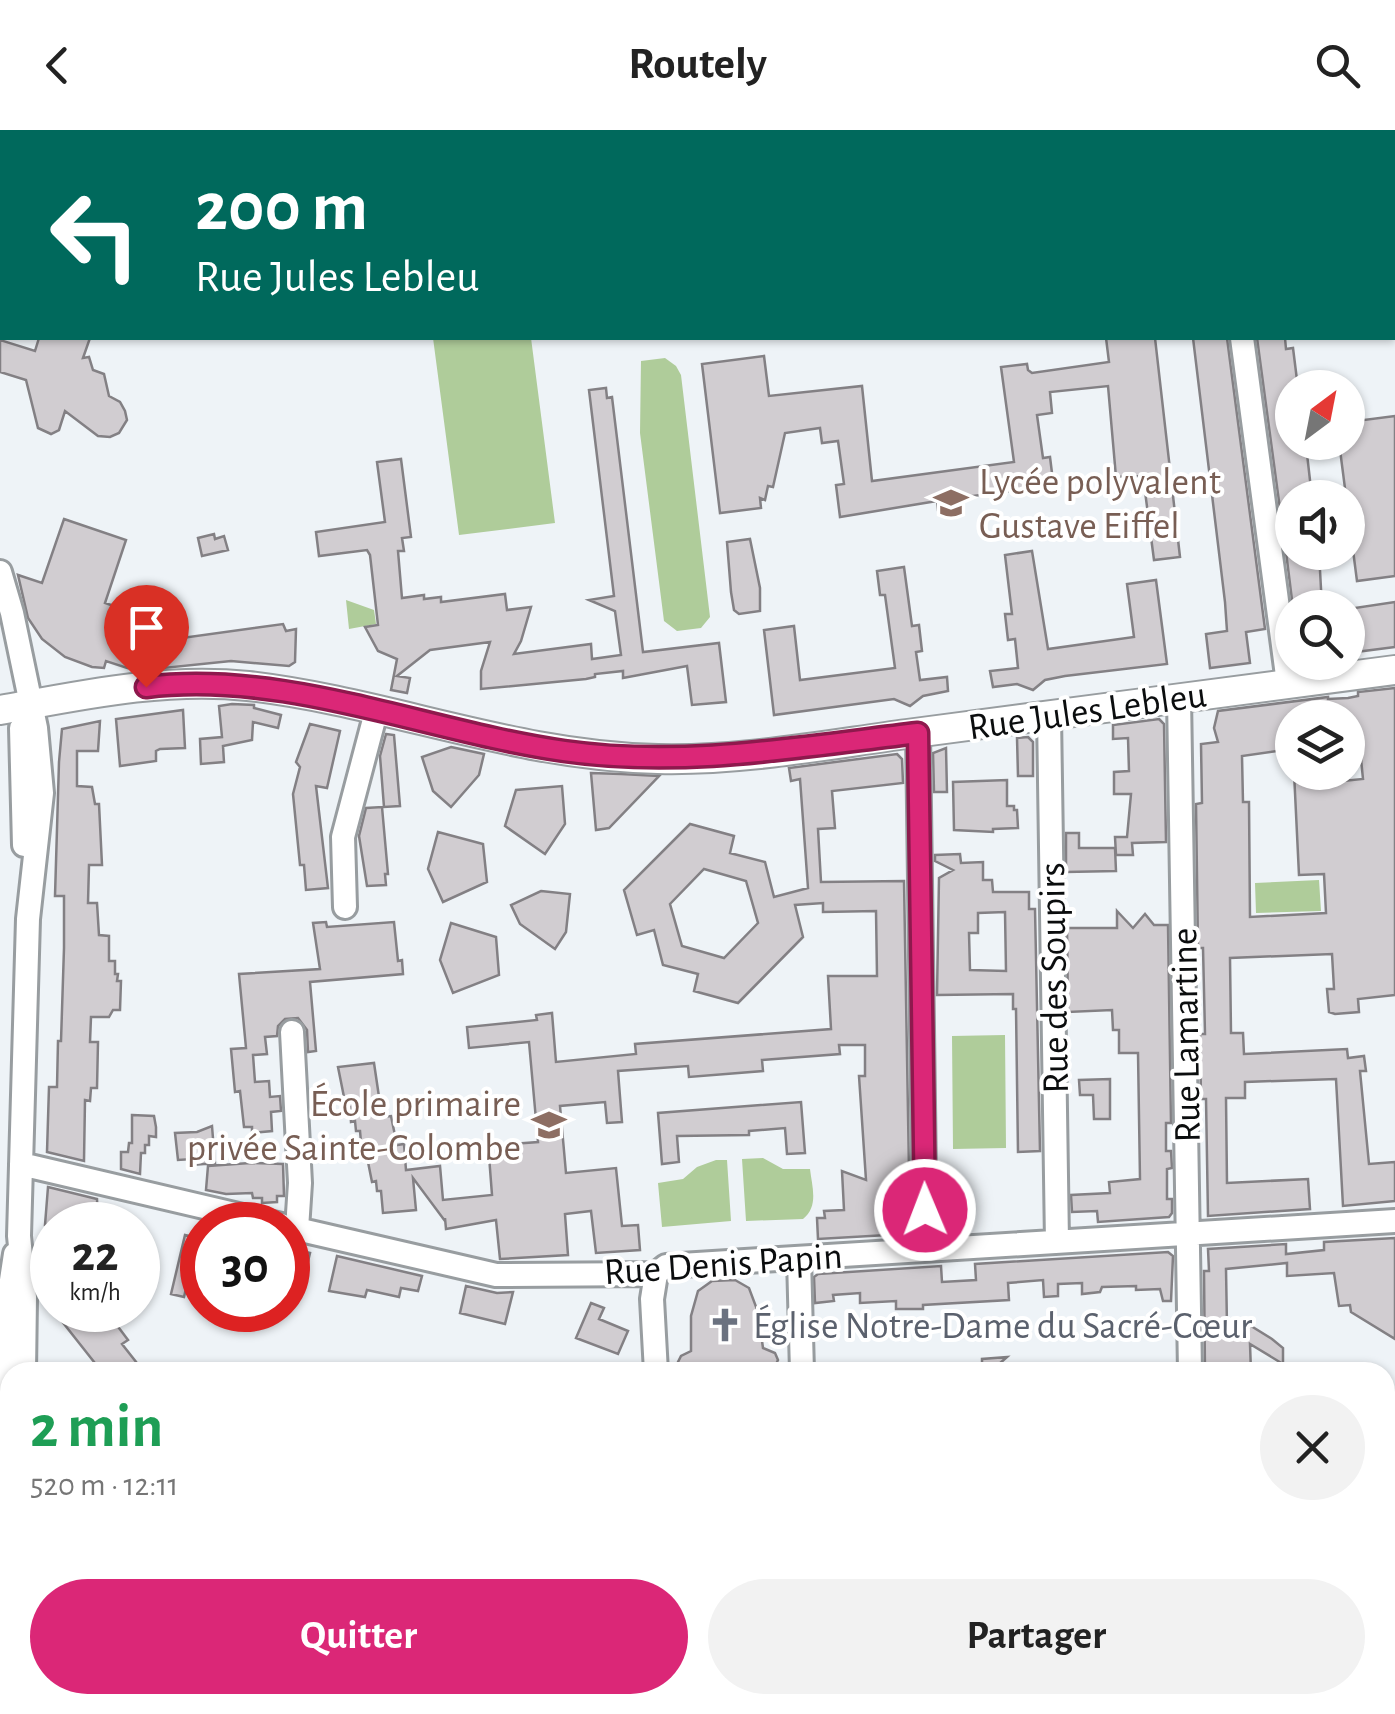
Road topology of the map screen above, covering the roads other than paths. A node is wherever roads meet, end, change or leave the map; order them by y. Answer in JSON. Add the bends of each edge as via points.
{"nodes":[{"id":1,"x":1242,"y":340,"type":"edge"},
{"id":2,"x":0,"y":572,"type":"edge"},
{"id":3,"x":0,"y":630,"type":"edge"},
{"id":4,"x":1395,"y":670,"type":"edge"},
{"id":5,"x":1288,"y":683,"type":"junction"},
{"id":6,"x":1179,"y":697,"type":"junction"},
{"id":7,"x":376,"y":712,"type":"junction"},
{"id":8,"x":17,"y":714,"type":"edge"},
{"id":9,"x":1049,"y":715,"type":"junction"},
{"id":10,"x":918,"y":733,"type":"junction"},
{"id":11,"x":346,"y":907,"type":"dead end"},
{"id":12,"x":292,"y":1032,"type":"dead end"},
{"id":13,"x":21,"y":1164,"type":"junction"},
{"id":14,"x":182,"y":1202,"type":"edge"},
{"id":15,"x":295,"y":1202,"type":"edge"},
{"id":16,"x":1395,"y":1221,"type":"edge"},
{"id":17,"x":310,"y":1232,"type":"edge"},
{"id":18,"x":1189,"y":1234,"type":"junction"},
{"id":19,"x":19,"y":1236,"type":"junction"},
{"id":20,"x":1057,"y":1242,"type":"junction"},
{"id":21,"x":925,"y":1250,"type":"junction"},
{"id":22,"x":800,"y":1258,"type":"junction"},
{"id":23,"x":656,"y":1274,"type":"junction"},
{"id":24,"x":6,"y":1362,"type":"edge"},
{"id":25,"x":24,"y":1362,"type":"edge"},
{"id":26,"x":655,"y":1362,"type":"edge"},
{"id":27,"x":802,"y":1362,"type":"edge"},
{"id":28,"x":1190,"y":1362,"type":"edge"}],
"edges":[{"from":1,"to":5,"type":"street"},
{"from":2,"to":8,"type":"street","via":[[12,613]]},
{"from":3,"to":8,"type":"street"},
{"from":4,"to":5,"type":"main road","name":"Rue Jules Lebleu"},
{"from":5,"to":6,"type":"main road","name":"Rue Jules Lebleu"},
{"from":6,"to":9,"type":"main road","name":"Rue Jules Lebleu"},
{"from":6,"to":18,"type":"street","name":"Rue Lamartine"},
{"from":7,"to":8,"type":"main road","name":"Rue Jules Lebleu","via":[[246,686]]},
{"from":7,"to":10,"type":"main road","name":"Rue Jules Lebleu","via":[[528,746],[653,759],[736,756]]},
{"from":7,"to":11,"type":"street","via":[[343,837]]},
{"from":8,"to":13,"type":"street","via":[[24,747],[28,919]]},
{"from":9,"to":10,"type":"main road","name":"Rue Jules Lebleu"},
{"from":9,"to":20,"type":"street","name":"Rue des Soupirs"},
{"from":10,"to":21,"type":"street"},
{"from":12,"to":15,"type":"street","via":[[300,1183]]},
{"from":13,"to":14,"type":"street","name":"Rue Denis Papin"},
{"from":13,"to":19,"type":"street"},
{"from":16,"to":18,"type":"street","name":"Rue Denis Papin"},
{"from":17,"to":23,"type":"street","name":"Rue Denis Papin","via":[[496,1276]]},
{"from":18,"to":20,"type":"street","name":"Rue Denis Papin"},
{"from":18,"to":28,"type":"street","name":"Rue Lamartine"},
{"from":19,"to":24,"type":"street","via":[[9,1283]]},
{"from":19,"to":25,"type":"street"},
{"from":20,"to":21,"type":"street","name":"Rue Denis Papin"},
{"from":21,"to":22,"type":"street","name":"Rue Denis Papin"},
{"from":22,"to":23,"type":"street","name":"Rue Denis Papin","via":[[670,1266]]},
{"from":22,"to":27,"type":"street"},
{"from":23,"to":26,"type":"street"}]}
